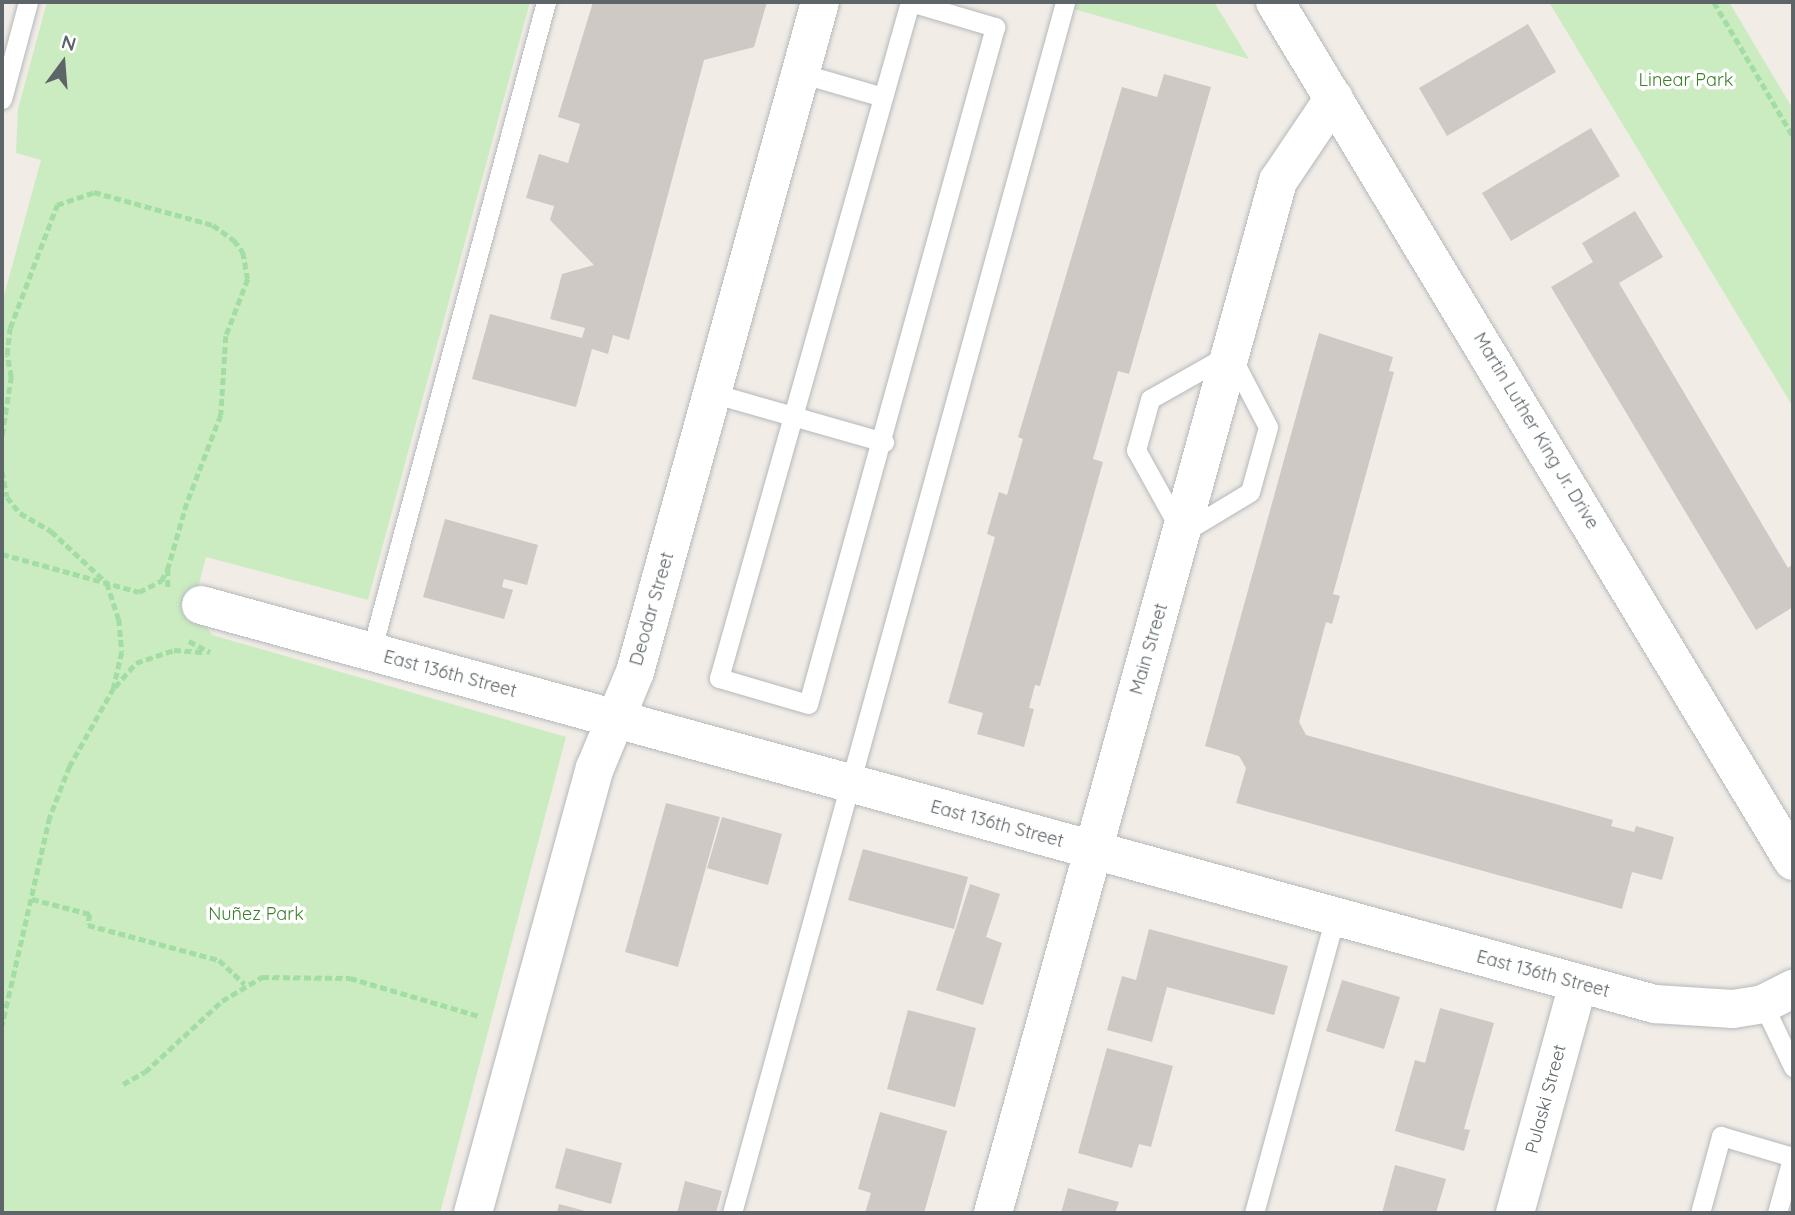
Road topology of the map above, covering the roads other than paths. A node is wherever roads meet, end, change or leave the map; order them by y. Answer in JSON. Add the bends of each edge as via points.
{"nodes":[{"id":1,"x":28,"y":2,"type":"edge"},
{"id":2,"x":546,"y":2,"type":"edge"},
{"id":3,"x":820,"y":2,"type":"edge"},
{"id":4,"x":1065,"y":2,"type":"edge"},
{"id":5,"x":1275,"y":2,"type":"edge"},
{"id":6,"x":800,"y":73,"type":"junction"},
{"id":7,"x":883,"y":97,"type":"junction"},
{"id":8,"x":1334,"y":98,"type":"junction"},
{"id":9,"x":2,"y":99,"type":"edge"},
{"id":10,"x":1230,"y":354,"type":"junction"},
{"id":11,"x":712,"y":393,"type":"junction"},
{"id":12,"x":794,"y":416,"type":"junction"},
{"id":13,"x":884,"y":442,"type":"junction"},
{"id":14,"x":1182,"y":533,"type":"junction"},
{"id":15,"x":186,"y":614,"type":"road end"},
{"id":16,"x":371,"y":652,"type":"junction"},
{"id":17,"x":616,"y":720,"type":"junction"},
{"id":18,"x":851,"y":784,"type":"junction"},
{"id":19,"x":1093,"y":850,"type":"junction"},
{"id":20,"x":1793,"y":861,"type":"edge"},
{"id":21,"x":1335,"y":917,"type":"junction"},
{"id":22,"x":1578,"y":984,"type":"junction"},
{"id":23,"x":1778,"y":997,"type":"edge"},
{"id":24,"x":1793,"y":1067,"type":"edge"},
{"id":25,"x":1793,"y":1156,"type":"edge"},
{"id":26,"x":473,"y":1213,"type":"edge"},
{"id":27,"x":732,"y":1213,"type":"edge"},
{"id":28,"x":993,"y":1213,"type":"edge"},
{"id":29,"x":1254,"y":1213,"type":"edge"},
{"id":30,"x":1515,"y":1213,"type":"edge"},
{"id":31,"x":1700,"y":1213,"type":"edge"},
{"id":32,"x":1777,"y":1213,"type":"edge"}],
"edges":[{"from":1,"to":9,"type":"lane"},
{"from":2,"to":16,"type":"lane"},
{"from":3,"to":6,"type":"street","name":"Deodar Street"},
{"from":4,"to":18,"type":"lane"},
{"from":5,"to":8,"type":"street","name":"Martin Luther King Jr. Drive"},
{"from":6,"to":7,"type":"lane"},
{"from":6,"to":11,"type":"street","name":"Deodar Street"},
{"from":7,"to":12,"type":"lane"},
{"from":7,"to":13,"type":"lane","via":[[910,2],[995,27]]},
{"from":8,"to":10,"type":"street","name":"Main Street","via":[[1278,181]]},
{"from":8,"to":20,"type":"street","name":"Martin Luther King Jr. Drive"},
{"from":10,"to":14,"type":"street","name":"Main Street"},
{"from":10,"to":14,"type":"lane","via":[[1268,427],[1250,492]]},
{"from":10,"to":14,"type":"lane","via":[[1150,399],[1136,450]]},
{"from":11,"to":12,"type":"lane"},
{"from":11,"to":17,"type":"street","name":"Deodar Street","via":[[635,672]]},
{"from":12,"to":13,"type":"lane"},
{"from":12,"to":13,"type":"lane","via":[[719,678],[808,704]]},
{"from":14,"to":19,"type":"street","name":"Main Street"},
{"from":15,"to":16,"type":"street","name":"East 136th Street"},
{"from":16,"to":17,"type":"street","name":"East 136th Street"},
{"from":17,"to":18,"type":"street","name":"East 136th Street"},
{"from":17,"to":26,"type":"street","name":"Deodar Street","via":[[595,768]]},
{"from":18,"to":19,"type":"street","name":"East 136th Street"},
{"from":18,"to":27,"type":"lane"},
{"from":19,"to":21,"type":"street","name":"East 136th Street"},
{"from":19,"to":28,"type":"street","name":"Main Street"},
{"from":21,"to":22,"type":"street","name":"East 136th Street"},
{"from":21,"to":29,"type":"lane"},
{"from":22,"to":23,"type":"street","name":"East 136th Street","via":[[1655,1004],[1733,1009]]},
{"from":22,"to":30,"type":"street","name":"Pulaski Street"},
{"from":23,"to":24,"type":"lane"},
{"from":25,"to":31,"type":"lane","via":[[1721,1136]]},
{"from":25,"to":32,"type":"lane"}]}
